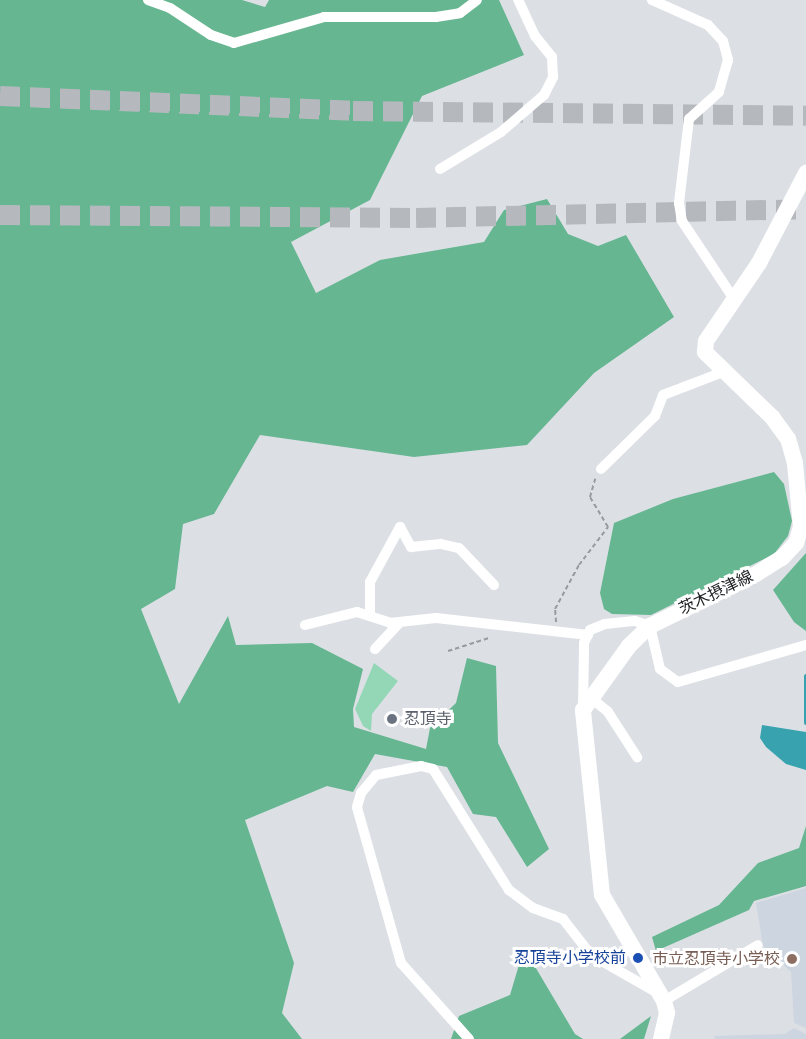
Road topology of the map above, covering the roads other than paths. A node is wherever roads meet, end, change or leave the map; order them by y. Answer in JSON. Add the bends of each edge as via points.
{"nodes":[{"id":1,"x":148,"y":0,"type":"edge"},
{"id":2,"x":477,"y":0,"type":"edge"},
{"id":3,"x":518,"y":0,"type":"edge"},
{"id":4,"x":652,"y":0,"type":"edge"},
{"id":5,"x":440,"y":169,"type":"dead end"},
{"id":6,"x":806,"y":173,"type":"edge"},
{"id":7,"x":736,"y":302,"type":"junction"},
{"id":8,"x":723,"y":372,"type":"junction"},
{"id":9,"x":601,"y":469,"type":"road end"},
{"id":10,"x":494,"y":585,"type":"dead end"},
{"id":11,"x":370,"y":616,"type":"junction"},
{"id":12,"x":399,"y":623,"type":"junction"},
{"id":13,"x":305,"y":625,"type":"dead end"},
{"id":14,"x":650,"y":626,"type":"junction"},
{"id":15,"x":588,"y":635,"type":"junction"},
{"id":16,"x":806,"y":645,"type":"edge"},
{"id":17,"x":375,"y":649,"type":"dead end"},
{"id":18,"x":587,"y":704,"type":"junction"},
{"id":19,"x":637,"y":757,"type":"dead end"},
{"id":20,"x":758,"y":945,"type":"dead end"},
{"id":21,"x":662,"y":997,"type":"junction"},
{"id":22,"x":469,"y":1039,"type":"edge"},
{"id":23,"x":661,"y":1039,"type":"edge"}],
"edges":[{"from":1,"to":2,"type":"street","via":[[234,43],[324,17],[436,17],[460,12]]},
{"from":3,"to":5,"type":"street","via":[[535,36],[552,57],[553,77],[544,95],[501,132]]},
{"from":4,"to":7,"type":"street","via":[[708,25],[723,41],[728,60],[719,92],[689,119],[679,203],[682,221]]},
{"from":6,"to":7,"type":"main road","name":"茨木摂津線"},
{"from":7,"to":8,"type":"main road","name":"茨木摂津線","via":[[706,341],[705,352]]},
{"from":8,"to":9,"type":"street","via":[[663,395],[655,416]]},
{"from":8,"to":14,"type":"main road","name":"茨木摂津線","via":[[773,418],[788,439],[795,463],[801,527],[796,543],[782,558]]},
{"from":10,"to":11,"type":"street","via":[[459,548],[441,544],[411,547],[400,527],[369,582]]},
{"from":11,"to":12,"type":"street"},
{"from":11,"to":13,"type":"street","via":[[357,612]]},
{"from":12,"to":15,"type":"street","via":[[436,618]]},
{"from":12,"to":17,"type":"street"},
{"from":14,"to":15,"type":"street","via":[[635,621],[605,624]]},
{"from":14,"to":16,"type":"street","via":[[660,669],[678,682]]},
{"from":14,"to":18,"type":"main road","name":"茨木摂津線","via":[[629,646]]},
{"from":15,"to":18,"type":"street","via":[[584,643]]},
{"from":18,"to":19,"type":"street","via":[[608,712]]},
{"from":18,"to":21,"type":"main road","via":[[602,895]]},
{"from":20,"to":21,"type":"street"},
{"from":21,"to":22,"type":"street","via":[[600,962],[563,919],[533,908],[509,891],[433,769],[421,766],[376,775],[361,792],[357,807],[401,963]]},
{"from":21,"to":23,"type":"main road","via":[[668,1013]]}]}
